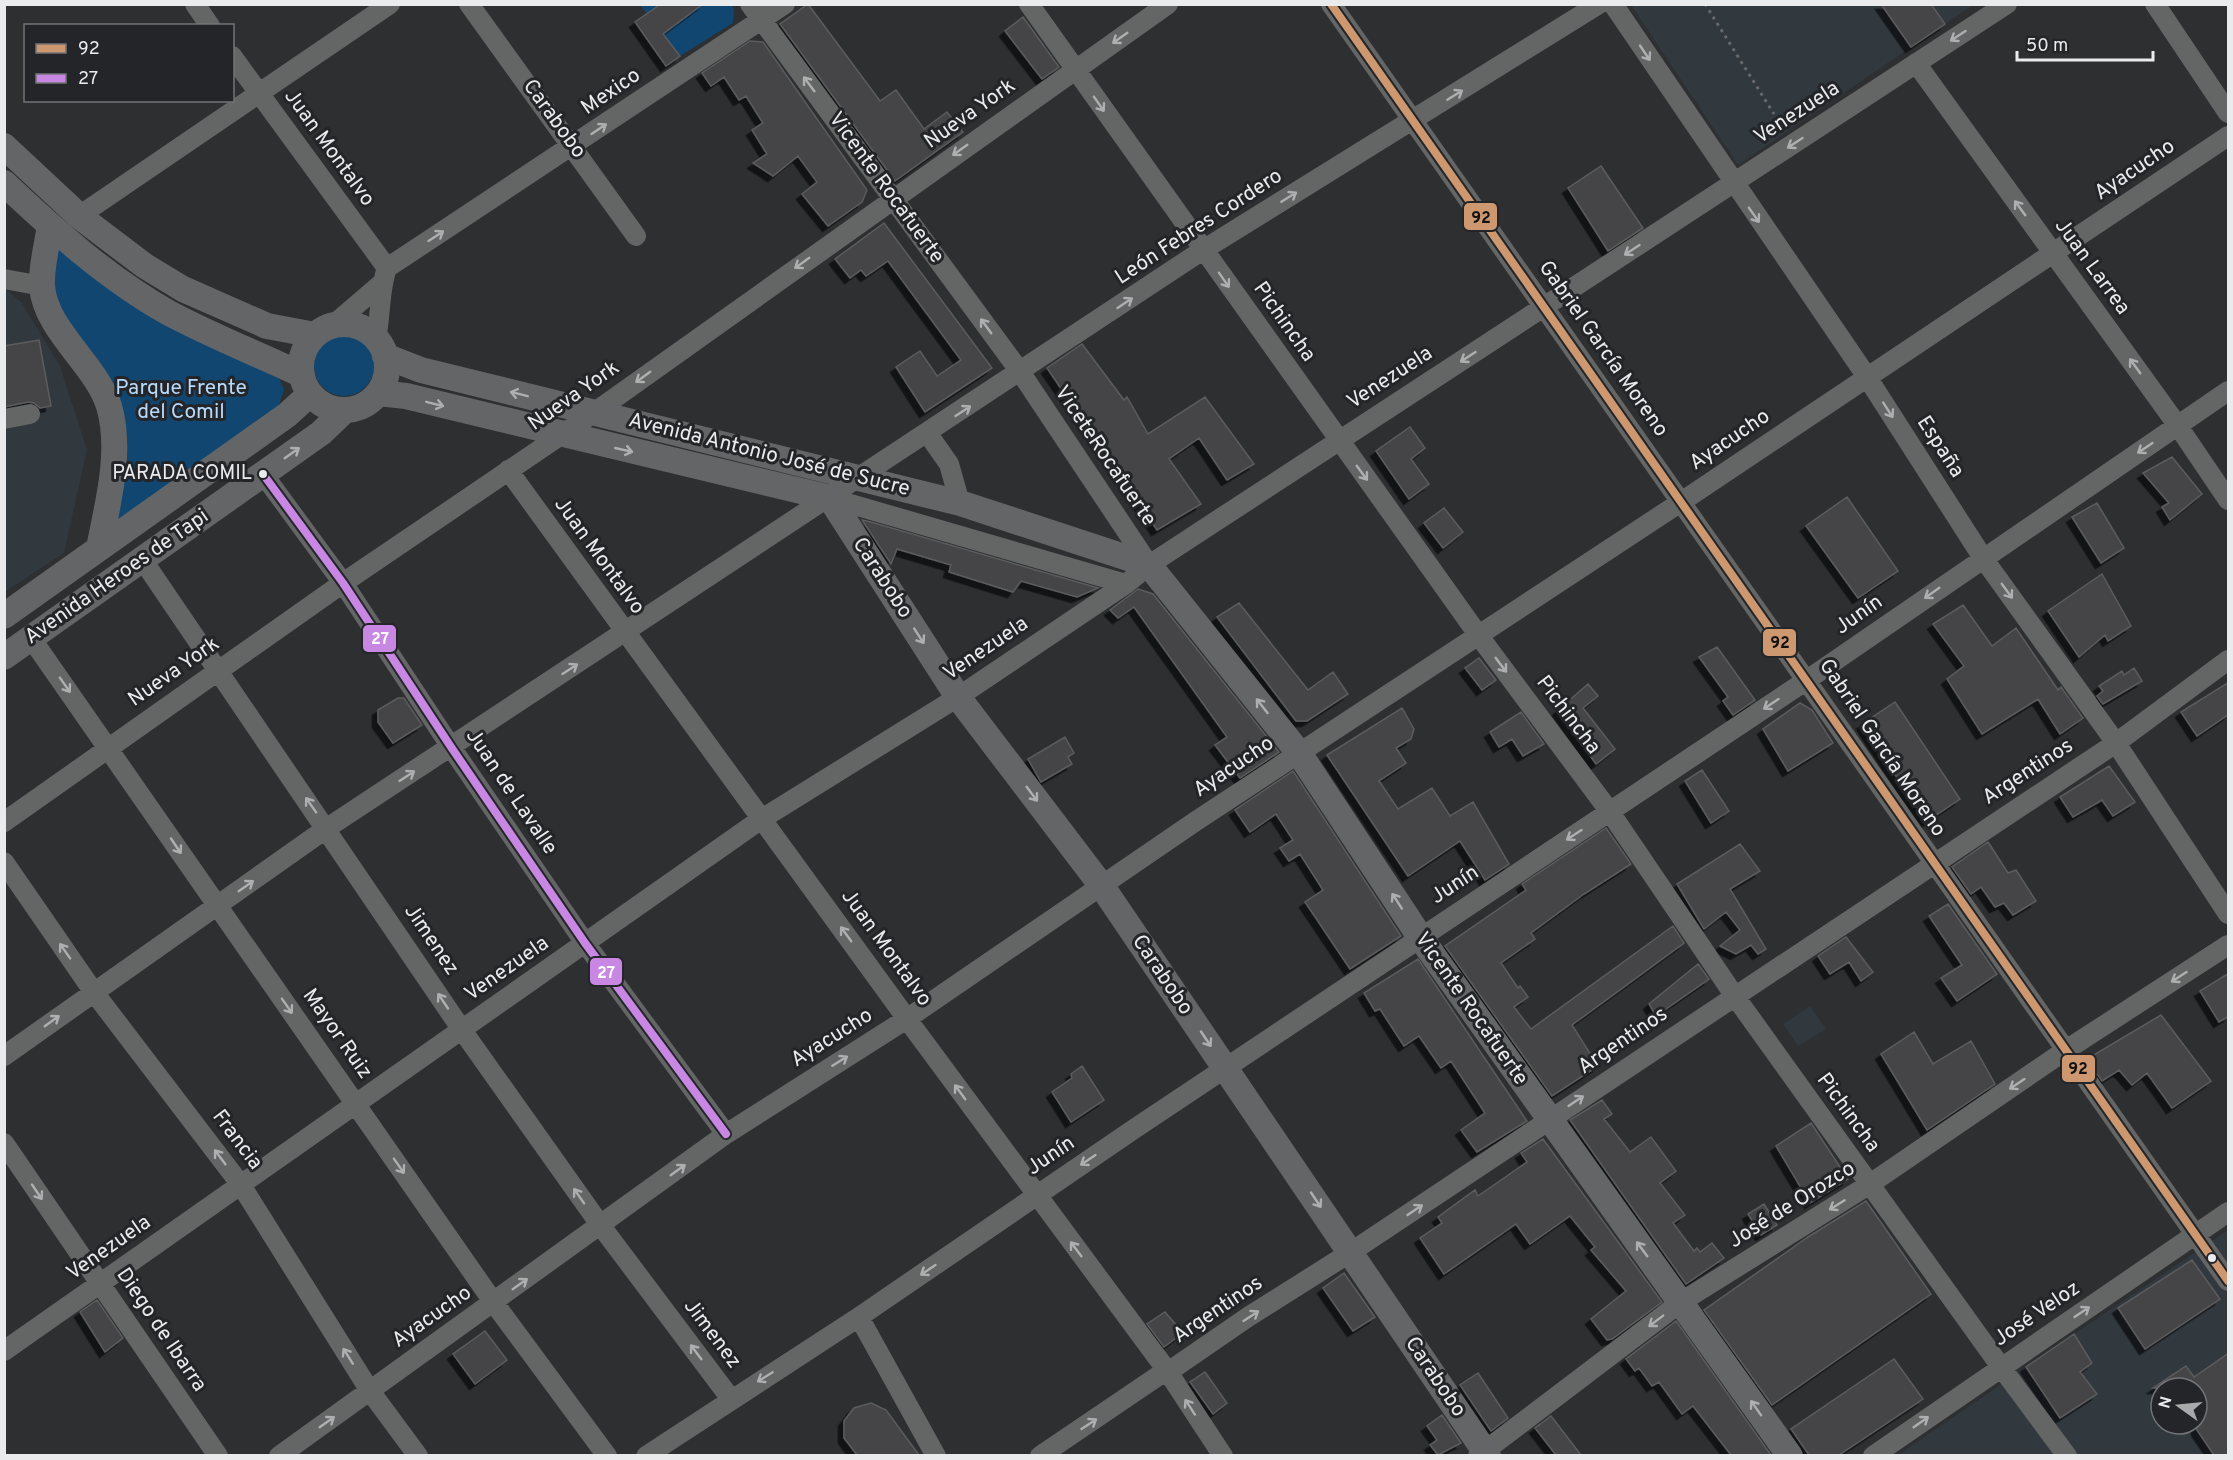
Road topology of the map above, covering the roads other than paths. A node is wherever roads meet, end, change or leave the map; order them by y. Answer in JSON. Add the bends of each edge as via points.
{"nodes":[{"id":1,"x":195,"y":4,"type":"edge"},
{"id":2,"x":390,"y":4,"type":"edge"},
{"id":3,"x":469,"y":4,"type":"edge"},
{"id":4,"x":785,"y":4,"type":"edge"},
{"id":5,"x":1029,"y":4,"type":"edge"},
{"id":6,"x":1168,"y":4,"type":"edge"},
{"id":7,"x":1332,"y":4,"type":"edge"},
{"id":8,"x":1599,"y":4,"type":"edge"},
{"id":9,"x":1613,"y":4,"type":"edge"},
{"id":10,"x":2007,"y":4,"type":"edge"},
{"id":11,"x":2155,"y":4,"type":"edge"},
{"id":12,"x":756,"y":12,"type":"edge"},
{"id":13,"x":209,"y":24,"type":"edge"},
{"id":14,"x":234,"y":59,"type":"edge"},
{"id":15,"x":1916,"y":63,"type":"junction"},
{"id":16,"x":1075,"y":70,"type":"junction"},
{"id":17,"x":258,"y":92,"type":"junction"},
{"id":18,"x":2229,"y":113,"type":"edge"},
{"id":19,"x":1414,"y":121,"type":"junction"},
{"id":20,"x":2229,"y":136,"type":"edge"},
{"id":21,"x":4,"y":146,"type":"edge"},
{"id":22,"x":574,"y":146,"type":"junction"},
{"id":23,"x":4,"y":183,"type":"edge"},
{"id":24,"x":1733,"y":184,"type":"junction"},
{"id":25,"x":894,"y":197,"type":"junction"},
{"id":26,"x":79,"y":216,"type":"junction"},
{"id":27,"x":50,"y":226,"type":"junction"},
{"id":28,"x":636,"y":236,"type":"dead end"},
{"id":29,"x":1203,"y":250,"type":"junction"},
{"id":30,"x":2052,"y":254,"type":"junction"},
{"id":31,"x":384,"y":276,"type":"junction"},
{"id":32,"x":4,"y":279,"type":"edge"},
{"id":33,"x":42,"y":286,"type":"junction"},
{"id":34,"x":1544,"y":308,"type":"junction"},
{"id":35,"x":324,"y":330,"type":"junction"},
{"id":36,"x":381,"y":347,"type":"junction"},
{"id":37,"x":277,"y":363,"type":"junction"},
{"id":38,"x":1021,"y":373,"type":"junction"},
{"id":39,"x":1867,"y":377,"type":"junction"},
{"id":40,"x":306,"y":384,"type":"junction"},
{"id":41,"x":2229,"y":392,"type":"edge"},
{"id":42,"x":378,"y":393,"type":"junction"},
{"id":43,"x":345,"y":410,"type":"junction"},
{"id":44,"x":595,"y":412,"type":"junction"},
{"id":45,"x":30,"y":414,"type":"dead end"},
{"id":46,"x":4,"y":419,"type":"edge"},
{"id":47,"x":279,"y":421,"type":"junction"},
{"id":48,"x":2178,"y":426,"type":"junction"},
{"id":49,"x":928,"y":434,"type":"junction"},
{"id":50,"x":559,"y":435,"type":"junction"},
{"id":51,"x":1339,"y":440,"type":"junction"},
{"id":52,"x":508,"y":470,"type":"junction"},
{"id":53,"x":263,"y":474,"type":"junction"},
{"id":54,"x":861,"y":478,"type":"junction"},
{"id":55,"x":830,"y":498,"type":"junction"},
{"id":56,"x":2229,"y":500,"type":"edge"},
{"id":57,"x":1681,"y":502,"type":"junction"},
{"id":58,"x":960,"y":503,"type":"junction"},
{"id":59,"x":99,"y":548,"type":"junction"},
{"id":60,"x":1983,"y":558,"type":"junction"},
{"id":61,"x":142,"y":559,"type":"junction"},
{"id":62,"x":1149,"y":565,"type":"junction"},
{"id":63,"x":343,"y":583,"type":"junction"},
{"id":64,"x":1126,"y":584,"type":"junction"},
{"id":65,"x":4,"y":616,"type":"edge"},
{"id":66,"x":625,"y":633,"type":"junction"},
{"id":67,"x":1479,"y":636,"type":"junction"},
{"id":68,"x":32,"y":638,"type":"junction"},
{"id":69,"x":4,"y":657,"type":"edge"},
{"id":70,"x":2229,"y":660,"type":"edge"},
{"id":71,"x":218,"y":671,"type":"junction"},
{"id":72,"x":1807,"y":680,"type":"junction"},
{"id":73,"x":958,"y":697,"type":"junction"},
{"id":74,"x":2116,"y":742,"type":"junction"},
{"id":75,"x":451,"y":747,"type":"junction"},
{"id":76,"x":109,"y":748,"type":"junction"},
{"id":77,"x":1299,"y":753,"type":"junction"},
{"id":78,"x":1610,"y":812,"type":"junction"},
{"id":79,"x":763,"y":818,"type":"junction"},
{"id":80,"x":4,"y":822,"type":"edge"},
{"id":81,"x":327,"y":828,"type":"junction"},
{"id":82,"x":4,"y":862,"type":"edge"},
{"id":83,"x":1932,"y":863,"type":"junction"},
{"id":84,"x":1101,"y":885,"type":"junction"},
{"id":85,"x":218,"y":906,"type":"junction"},
{"id":86,"x":2229,"y":915,"type":"edge"},
{"id":87,"x":1420,"y":937,"type":"junction"},
{"id":88,"x":585,"y":943,"type":"junction"},
{"id":89,"x":2229,"y":945,"type":"edge"},
{"id":90,"x":93,"y":991,"type":"junction"},
{"id":91,"x":1734,"y":995,"type":"junction"},
{"id":92,"x":906,"y":1019,"type":"junction"},
{"id":93,"x":462,"y":1030,"type":"junction"},
{"id":94,"x":2066,"y":1050,"type":"junction"},
{"id":95,"x":4,"y":1056,"type":"edge"},
{"id":96,"x":1227,"y":1069,"type":"junction"},
{"id":97,"x":356,"y":1104,"type":"junction"},
{"id":98,"x":1549,"y":1119,"type":"junction"},
{"id":99,"x":726,"y":1134,"type":"junction"},
{"id":100,"x":4,"y":1143,"type":"edge"},
{"id":101,"x":1870,"y":1184,"type":"junction"},
{"id":102,"x":241,"y":1185,"type":"junction"},
{"id":103,"x":1036,"y":1195,"type":"junction"},
{"id":104,"x":2229,"y":1212,"type":"edge"},
{"id":105,"x":601,"y":1226,"type":"junction"},
{"id":106,"x":2196,"y":1235,"type":"junction"},
{"id":107,"x":1351,"y":1252,"type":"junction"},
{"id":108,"x":2229,"y":1281,"type":"edge"},
{"id":109,"x":100,"y":1284,"type":"junction"},
{"id":110,"x":1681,"y":1302,"type":"junction"},
{"id":111,"x":494,"y":1303,"type":"junction"},
{"id":112,"x":859,"y":1317,"type":"junction"},
{"id":113,"x":4,"y":1351,"type":"edge"},
{"id":114,"x":2001,"y":1368,"type":"junction"},
{"id":115,"x":1168,"y":1372,"type":"junction"},
{"id":116,"x":369,"y":1391,"type":"junction"},
{"id":117,"x":731,"y":1399,"type":"junction"},
{"id":118,"x":1484,"y":1454,"type":"edge"},
{"id":119,"x":218,"y":1455,"type":"edge"},
{"id":120,"x":279,"y":1455,"type":"edge"},
{"id":121,"x":418,"y":1455,"type":"edge"},
{"id":122,"x":607,"y":1455,"type":"edge"},
{"id":123,"x":646,"y":1455,"type":"edge"},
{"id":124,"x":936,"y":1455,"type":"edge"},
{"id":125,"x":1040,"y":1455,"type":"edge"},
{"id":126,"x":1222,"y":1455,"type":"edge"},
{"id":127,"x":1790,"y":1455,"type":"edge"},
{"id":128,"x":1873,"y":1455,"type":"edge"},
{"id":129,"x":2067,"y":1455,"type":"edge"}],
"edges":[{"from":1,"to":13,"type":"street"},
{"from":2,"to":17,"type":"street"},
{"from":3,"to":22,"type":"street","name":"Carabobo"},
{"from":4,"to":12,"type":"street","name":"Mexico"},
{"from":5,"to":16,"type":"street","name":"Pichincha"},
{"from":6,"to":16,"type":"street","name":"Nueva York","one_way":true},
{"from":7,"to":19,"type":"street","name":"Gabriel García Moreno"},
{"from":19,"to":8,"type":"street","name":"León Febres Cordero","one_way":true},
{"from":9,"to":24,"type":"street","name":"España","one_way":true},
{"from":10,"to":15,"type":"street","name":"Venezuela","one_way":true},
{"from":11,"to":18,"type":"street"},
{"from":22,"to":12,"type":"street","name":"Mexico","one_way":true},
{"from":25,"to":12,"type":"street","name":"Vicente Rocafuerte","one_way":true},
{"from":14,"to":17,"type":"street","name":"Juan Montalvo"},
{"from":15,"to":24,"type":"street","name":"Venezuela","one_way":true},
{"from":30,"to":15,"type":"street","name":"Juan Larrea","one_way":true},
{"from":16,"to":25,"type":"street","name":"Nueva York","one_way":true},
{"from":16,"to":29,"type":"street","name":"Pichincha","one_way":true},
{"from":17,"to":26,"type":"street"},
{"from":17,"to":31,"type":"street","name":"Juan Montalvo"},
{"from":29,"to":19,"type":"street","name":"León Febres Cordero","one_way":true},
{"from":19,"to":34,"type":"street","name":"Gabriel García Moreno"},
{"from":20,"to":30,"type":"street","name":"Ayacucho"},
{"from":21,"to":26,"type":"main road"},
{"from":22,"to":28,"type":"street","name":"Carabobo"},
{"from":31,"to":22,"type":"street","name":"Mexico","one_way":true},
{"from":23,"to":27,"type":"main road"},
{"from":24,"to":34,"type":"street","name":"Venezuela","one_way":true},
{"from":24,"to":39,"type":"street","name":"España","one_way":true},
{"from":38,"to":25,"type":"street","name":"Vicente Rocafuerte","one_way":true},
{"from":25,"to":44,"type":"street","name":"Nueva York","one_way":true},
{"from":26,"to":35,"type":"main road","via":[[145,266],[183,289],[267,326]]},
{"from":27,"to":33,"type":"main road"},
{"from":27,"to":37,"type":"main road","via":[[129,288],[170,314]]},
{"from":38,"to":29,"type":"street","name":"León Febres Cordero","one_way":true},
{"from":29,"to":51,"type":"street","name":"Pichincha","one_way":true},
{"from":30,"to":39,"type":"street","name":"Ayacucho"},
{"from":48,"to":30,"type":"street","name":"Juan Larrea","one_way":true},
{"from":31,"to":35,"type":"street","name":"Mexico"},
{"from":31,"to":36,"type":"street"},
{"from":32,"to":33,"type":"street"},
{"from":33,"to":59,"type":"main road","via":[[50,313],[91,371],[108,406],[114,450]]},
{"from":34,"to":51,"type":"street","name":"Venezuela","one_way":true},
{"from":34,"to":57,"type":"street","name":"Gabriel García Moreno"},
{"from":35,"to":36,"type":"main road","via":[[357,326]]},
{"from":35,"to":40,"type":"main road","via":[[303,353]]},
{"from":36,"to":42,"type":"main road","via":[[385,379]]},
{"from":44,"to":36,"type":"main road","name":"Avenida Antonio José de Sucre","one_way":true,"via":[[421,370]]},
{"from":37,"to":40,"type":"main road"},
{"from":37,"to":47,"type":"main road","via":[[290,391]]},
{"from":49,"to":38,"type":"street","name":"León Febres Cordero","one_way":true},
{"from":38,"to":62,"type":"street","name":"ViceteRocafuerte"},
{"from":39,"to":57,"type":"street","name":"Ayacucho"},
{"from":39,"to":60,"type":"street","name":"España","one_way":true},
{"from":40,"to":43,"type":"main road","via":[[329,407]]},
{"from":40,"to":47,"type":"main road","name":"Avenida Heroes de Tapi"},
{"from":41,"to":48,"type":"street","name":"Junín"},
{"from":42,"to":43,"type":"main road","via":[[367,403]]},
{"from":42,"to":50,"type":"main road","name":"Avenida Antonio José de Sucre","one_way":true,"via":[[406,396]]},
{"from":53,"to":43,"type":"main road","name":"Avenida Heroes de Tapi","one_way":true,"via":[[321,433]]},
{"from":44,"to":50,"type":"street","name":"Nueva York"},
{"from":44,"to":54,"type":"main road","name":"Avenida Antonio José de Sucre"},
{"from":45,"to":46,"type":"street"},
{"from":47,"to":59,"type":"main road","name":"Avenida Heroes de Tapi"},
{"from":48,"to":56,"type":"street","name":"Juan Larrea"},
{"from":48,"to":60,"type":"street","name":"Junín","one_way":true},
{"from":49,"to":54,"type":"street","name":"León Febres Cordero"},
{"from":49,"to":58,"type":"street","via":[[949,464]]},
{"from":50,"to":52,"type":"street","name":"Nueva York"},
{"from":50,"to":55,"type":"main road","name":"Avenida Antonio José de Sucre","one_way":true},
{"from":51,"to":62,"type":"street","name":"Venezuela"},
{"from":51,"to":67,"type":"street","name":"Pichincha","one_way":true},
{"from":52,"to":63,"type":"street","name":"Nueva York"},
{"from":52,"to":66,"type":"street","name":"Juan Montalvo"},
{"from":53,"to":61,"type":"main road","name":"Avenida Heroes de Tapi"},
{"from":53,"to":63,"type":"street","name":"Juan de Lavalle"},
{"from":54,"to":55,"type":"street","name":"León Febres Cordero"},
{"from":54,"to":58,"type":"main road","name":"Avenida Antonio José de Sucre"},
{"from":55,"to":64,"type":"street","name":"Avenida Antonio José de Sucre"},
{"from":55,"to":66,"type":"street","name":"León Febres Cordero"},
{"from":55,"to":73,"type":"main road","name":"Carabobo","one_way":true},
{"from":57,"to":67,"type":"street","name":"Ayacucho"},
{"from":57,"to":72,"type":"street","name":"Gabriel García Moreno"},
{"from":58,"to":62,"type":"main road","name":"Avenida Antonio José de Sucre"},
{"from":59,"to":65,"type":"main road","name":"Avenida Heroes de Tapi"},
{"from":60,"to":72,"type":"street","name":"Junín","one_way":true},
{"from":60,"to":74,"type":"street","name":"España","one_way":true},
{"from":61,"to":68,"type":"main road","name":"Avenida Heroes de Tapi"},
{"from":61,"to":71,"type":"street","name":"Jimenez"},
{"from":62,"to":64,"type":"street","name":"Venezuela"},
{"from":77,"to":62,"type":"main road","name":"Vicente Rocafuerte","one_way":true},
{"from":63,"to":71,"type":"street","name":"Nueva York"},
{"from":63,"to":75,"type":"street","name":"Juan de Lavalle"},
{"from":64,"to":73,"type":"street","name":"Venezuela"},
{"from":75,"to":66,"type":"street","name":"León Febres Cordero","one_way":true},
{"from":66,"to":79,"type":"street","name":"Juan Montalvo"},
{"from":67,"to":77,"type":"street","name":"Ayacucho"},
{"from":67,"to":78,"type":"street","name":"Pichincha","one_way":true},
{"from":68,"to":69,"type":"main road","name":"Avenida Heroes de Tapi"},
{"from":68,"to":76,"type":"street","name":"Mayor Ruiz","one_way":true},
{"from":70,"to":74,"type":"street","name":"Argentinos"},
{"from":71,"to":76,"type":"street","name":"Nueva York"},
{"from":81,"to":71,"type":"street","name":"Jimenez","one_way":true},
{"from":72,"to":78,"type":"street","name":"Junín","one_way":true},
{"from":72,"to":83,"type":"street","name":"Gabriel García Moreno"},
{"from":73,"to":79,"type":"street","name":"Venezuela"},
{"from":73,"to":84,"type":"main road","name":"Carabobo","one_way":true},
{"from":74,"to":83,"type":"street","name":"Argentinos"},
{"from":74,"to":86,"type":"street","name":"España"},
{"from":81,"to":75,"type":"street","name":"León Febres Cordero","one_way":true},
{"from":75,"to":88,"type":"street","name":"Juan de Lavalle"},
{"from":76,"to":80,"type":"street","name":"Nueva York"},
{"from":76,"to":85,"type":"street","name":"Mayor Ruiz","one_way":true},
{"from":77,"to":84,"type":"street","name":"Ayacucho"},
{"from":87,"to":77,"type":"main road","name":"Vicente Rocafuerte","one_way":true},
{"from":78,"to":87,"type":"street","name":"Junín","one_way":true},
{"from":78,"to":91,"type":"street","name":"Pichincha"},
{"from":79,"to":88,"type":"street","name":"Venezuela"},
{"from":92,"to":79,"type":"street","name":"Juan Montalvo","one_way":true},
{"from":85,"to":81,"type":"street","name":"León Febres Cordero","one_way":true},
{"from":93,"to":81,"type":"street","name":"Jimenez","one_way":true},
{"from":90,"to":82,"type":"street","name":"Francia","one_way":true},
{"from":83,"to":91,"type":"street","name":"Argentinos"},
{"from":83,"to":94,"type":"street","name":"Gabriel García Moreno"},
{"from":84,"to":92,"type":"street","name":"Ayacucho"},
{"from":84,"to":96,"type":"main road","name":"Carabobo","one_way":true},
{"from":85,"to":90,"type":"street","name":"León Febres Cordero"},
{"from":85,"to":97,"type":"street","name":"Mayor Ruiz","one_way":true},
{"from":87,"to":96,"type":"street","name":"Junín"},
{"from":87,"to":98,"type":"main road","name":"Vicente Rocafuerte"},
{"from":88,"to":93,"type":"street","name":"Venezuela"},
{"from":88,"to":99,"type":"street","name":"Juan de Lavalle"},
{"from":89,"to":94,"type":"street","name":"José de Orozco","one_way":true},
{"from":95,"to":90,"type":"street","name":"León Febres Cordero","one_way":true},
{"from":102,"to":90,"type":"street","name":"Francia","one_way":true},
{"from":98,"to":91,"type":"street","name":"Argentinos","one_way":true},
{"from":91,"to":101,"type":"street","name":"Pichincha"},
{"from":99,"to":92,"type":"street","name":"Ayacucho","one_way":true},
{"from":103,"to":92,"type":"street","name":"Juan Montalvo","one_way":true},
{"from":93,"to":97,"type":"street","name":"Venezuela"},
{"from":105,"to":93,"type":"street","name":"Jimenez","one_way":true},
{"from":94,"to":101,"type":"street","name":"José de Orozco","one_way":true},
{"from":94,"to":106,"type":"street","name":"Gabriel García Moreno"},
{"from":96,"to":103,"type":"street","name":"Junín","one_way":true},
{"from":96,"to":107,"type":"main road","name":"Carabobo","one_way":true},
{"from":97,"to":102,"type":"street","name":"Venezuela"},
{"from":97,"to":111,"type":"street","name":"Mayor Ruiz","one_way":true},
{"from":107,"to":98,"type":"street","name":"Argentinos","one_way":true},
{"from":110,"to":98,"type":"main road","name":"Vicente Rocafuerte","one_way":true},
{"from":105,"to":99,"type":"street","name":"Ayacucho","one_way":true},
{"from":100,"to":109,"type":"street","name":"Diego de Ibarra","one_way":true},
{"from":101,"to":110,"type":"street","name":"José de Orozco","one_way":true},
{"from":101,"to":114,"type":"street","name":"Pichincha"},
{"from":102,"to":109,"type":"street","name":"Venezuela"},
{"from":116,"to":102,"type":"street","name":"Francia","one_way":true},
{"from":103,"to":112,"type":"street","name":"Junín","one_way":true},
{"from":115,"to":103,"type":"street","name":"Juan Montalvo","one_way":true},
{"from":104,"to":106,"type":"street","name":"José Veloz"},
{"from":111,"to":105,"type":"street","name":"Ayacucho","one_way":true},
{"from":117,"to":105,"type":"street","name":"Jimenez","one_way":true},
{"from":106,"to":108,"type":"street","name":"Gabriel García Moreno"},
{"from":114,"to":106,"type":"street","name":"José Veloz","one_way":true},
{"from":115,"to":107,"type":"street","name":"Argentinos","one_way":true},
{"from":107,"to":118,"type":"main road","name":"Carabobo"},
{"from":109,"to":113,"type":"street","name":"Venezuela"},
{"from":109,"to":119,"type":"street","name":"Diego de Ibarra"},
{"from":110,"to":118,"type":"street","name":"José de Orozco","one_way":true},
{"from":127,"to":110,"type":"main road","name":"Vicente Rocafuerte","one_way":true},
{"from":111,"to":116,"type":"street","name":"Ayacucho"},
{"from":111,"to":122,"type":"street","name":"Mayor Ruiz"},
{"from":112,"to":117,"type":"street","name":"Junín","one_way":true},
{"from":112,"to":124,"type":"street"},
{"from":128,"to":114,"type":"street","name":"José Veloz","one_way":true},
{"from":114,"to":129,"type":"street","name":"Pichincha"},
{"from":125,"to":115,"type":"street","name":"Argentinos","one_way":true},
{"from":126,"to":115,"type":"street","name":"Juan Montalvo","one_way":true},
{"from":120,"to":116,"type":"street","name":"Ayacucho","one_way":true},
{"from":116,"to":121,"type":"street","name":"Francia"},
{"from":117,"to":123,"type":"street","name":"Junín"}]}
